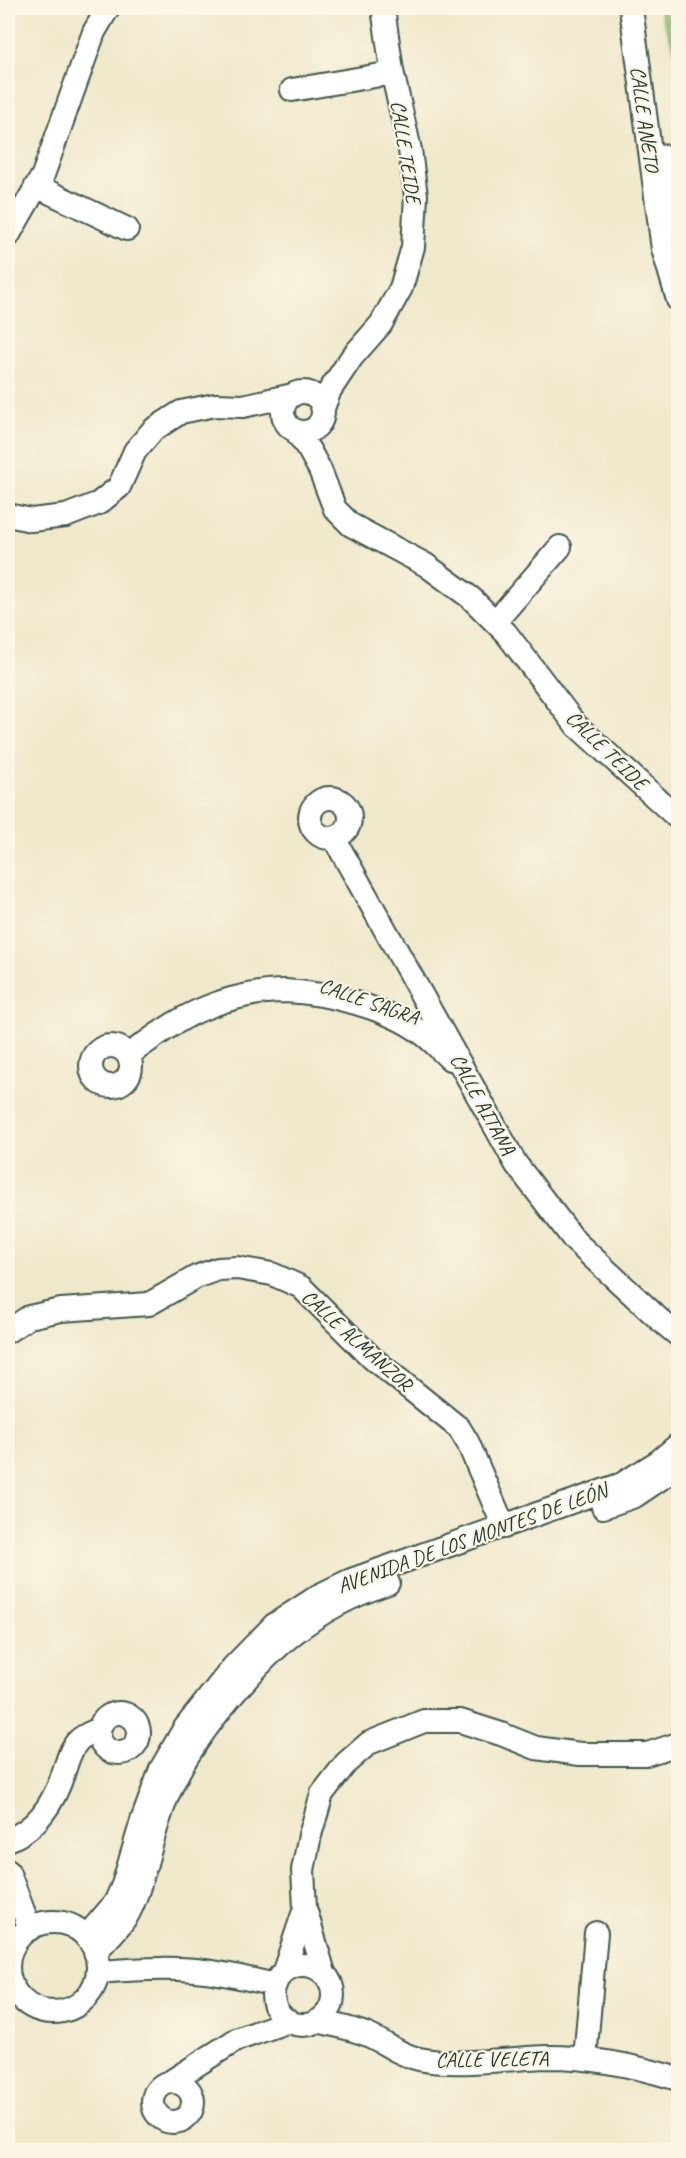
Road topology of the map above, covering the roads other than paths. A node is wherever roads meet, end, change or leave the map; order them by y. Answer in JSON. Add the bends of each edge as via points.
{"nodes":[{"id":1,"x":108,"y":8,"type":"edge"},
{"id":2,"x":383,"y":8,"type":"edge"},
{"id":3,"x":631,"y":8,"type":"edge"},
{"id":4,"x":644,"y":8,"type":"edge"},
{"id":5,"x":392,"y":73,"type":"junction"},
{"id":6,"x":292,"y":90,"type":"dead end"},
{"id":7,"x":36,"y":186,"type":"junction"},
{"id":8,"x":678,"y":228,"type":"edge"},
{"id":9,"x":127,"y":229,"type":"dead end"},
{"id":10,"x":8,"y":236,"type":"edge"},
{"id":11,"x":678,"y":300,"type":"edge"},
{"id":12,"x":352,"y":357,"type":"junction"},
{"id":13,"x":299,"y":394,"type":"junction"},
{"id":14,"x":243,"y":406,"type":"junction"},
{"id":15,"x":321,"y":416,"type":"junction"},
{"id":16,"x":293,"y":429,"type":"junction"},
{"id":17,"x":320,"y":470,"type":"junction"},
{"id":18,"x":8,"y":515,"type":"edge"},
{"id":19,"x":560,"y":548,"type":"dead end"},
{"id":20,"x":495,"y":622,"type":"junction"},
{"id":21,"x":678,"y":818,"type":"edge"},
{"id":22,"x":338,"y":835,"type":"dead end"},
{"id":23,"x":419,"y":1008,"type":"junction"},
{"id":24,"x":446,"y":1030,"type":"junction"},
{"id":25,"x":125,"y":1052,"type":"dead end"},
{"id":26,"x":467,"y":1075,"type":"junction"},
{"id":27,"x":678,"y":1322,"type":"edge"},
{"id":28,"x":8,"y":1331,"type":"edge"},
{"id":29,"x":678,"y":1335,"type":"edge"},
{"id":30,"x":678,"y":1445,"type":"edge"},
{"id":31,"x":678,"y":1467,"type":"edge"},
{"id":32,"x":504,"y":1527,"type":"junction"},
{"id":33,"x":99,"y":1729,"type":"dead end"},
{"id":34,"x":678,"y":1744,"type":"edge"},
{"id":35,"x":8,"y":1840,"type":"edge"},
{"id":36,"x":8,"y":1870,"type":"edge"},
{"id":37,"x":305,"y":1908,"type":"junction"},
{"id":38,"x":30,"y":1929,"type":"junction"},
{"id":39,"x":596,"y":1933,"type":"dead end"},
{"id":40,"x":93,"y":1954,"type":"junction"},
{"id":41,"x":8,"y":1966,"type":"edge"},
{"id":42,"x":324,"y":1973,"type":"junction"},
{"id":43,"x":277,"y":1984,"type":"junction"},
{"id":44,"x":10,"y":1988,"type":"edge"},
{"id":45,"x":333,"y":1994,"type":"junction"},
{"id":46,"x":317,"y":2021,"type":"junction"},
{"id":47,"x":289,"y":2022,"type":"junction"},
{"id":48,"x":370,"y":2036,"type":"junction"},
{"id":49,"x":236,"y":2040,"type":"junction"},
{"id":50,"x":585,"y":2059,"type":"junction"},
{"id":51,"x":678,"y":2079,"type":"edge"},
{"id":52,"x":170,"y":2082,"type":"dead end"}],
"edges":[{"from":1,"to":7,"type":"street","via":[[94,32]]},
{"from":2,"to":5,"type":"street","name":"CALLE TEIDE"},
{"from":3,"to":11,"type":"street","name":"CALLE ANETO","via":[[663,249]]},
{"from":4,"to":8,"type":"street","name":"CALLE ANETO","via":[[663,155]]},
{"from":5,"to":6,"type":"street","name":"CALLE TEIDE"},
{"from":5,"to":12,"type":"street","name":"CALLE TEIDE","via":[[416,196],[413,247],[401,288],[381,324]]},
{"from":7,"to":9,"type":"street"},
{"from":7,"to":10,"type":"street"},
{"from":12,"to":13,"type":"street","name":"CALLE TEIDE"},
{"from":12,"to":15,"type":"street","name":"CALLE TEIDE","via":[[330,390]]},
{"from":13,"to":14,"type":"street"},
{"from":13,"to":15,"type":"street","via":[[316,397]]},
{"from":13,"to":16,"type":"street","via":[[283,411]]},
{"from":14,"to":16,"type":"street"},
{"from":14,"to":18,"type":"street","via":[[215,405],[181,412],[153,430],[135,451],[119,487],[99,503],[66,516],[31,520]]},
{"from":15,"to":16,"type":"street","via":[[308,432]]},
{"from":15,"to":17,"type":"street","name":"CALLE TEIDE"},
{"from":16,"to":17,"type":"street","name":"CALLE TEIDE"},
{"from":17,"to":20,"type":"street","name":"CALLE TEIDE","via":[[335,509],[351,525],[426,565],[471,598]]},
{"from":19,"to":20,"type":"street"},
{"from":20,"to":21,"type":"street","name":"CALLE TEIDE","via":[[576,725]]},
{"from":22,"to":23,"type":"street","name":"CALLE AITANA"},
{"from":23,"to":24,"type":"street","name":"CALLE AITANA"},
{"from":23,"to":25,"type":"street","name":"CALLE SAGRA","via":[[388,1014],[331,997],[284,991],[248,996],[206,1007]]},
{"from":23,"to":26,"type":"street","name":"CALLE SAGRA","via":[[423,1034]]},
{"from":24,"to":26,"type":"street","name":"CALLE AITANA"},
{"from":24,"to":27,"type":"street","name":"CALLE AITANA","via":[[514,1146],[579,1231]]},
{"from":26,"to":29,"type":"street","name":"CALLE AITANA","via":[[516,1164],[561,1224],[617,1282]]},
{"from":28,"to":32,"type":"street","name":"CALLE ALMANZOR","via":[[29,1317],[61,1310],[149,1304],[196,1276],[218,1269],[272,1274],[301,1287],[372,1358],[459,1428]]},
{"from":30,"to":32,"type":"street","name":"AVENIDA DE LOS MONTES DE LEÓN","via":[[622,1484]]},
{"from":31,"to":40,"type":"street","name":"AVENIDA DE LOS MONTES DE LEÓN","via":[[635,1496],[364,1591],[333,1606],[287,1637],[245,1679],[197,1740],[174,1781],[136,1897],[127,1915]]},
{"from":32,"to":40,"type":"street","name":"AVENIDA DE LOS MONTES DE LEÓN","via":[[351,1580],[320,1595],[274,1625],[233,1667],[184,1729],[161,1769],[123,1885]]},
{"from":33,"to":35,"type":"street","via":[[79,1740],[52,1802],[35,1823]]},
{"from":34,"to":37,"type":"street","via":[[646,1754],[580,1754],[536,1748],[460,1721],[424,1720],[369,1743],[346,1763],[322,1794],[303,1870]]},
{"from":36,"to":38,"type":"street"},
{"from":37,"to":42,"type":"street"},
{"from":37,"to":43,"type":"street"},
{"from":38,"to":40,"type":"street","via":[[59,1923],[74,1928]]},
{"from":38,"to":41,"type":"street","via":[[18,1939]]},
{"from":39,"to":50,"type":"street"},
{"from":40,"to":43,"type":"street","via":[[132,1969],[222,1973]]},
{"from":40,"to":44,"type":"street","via":[[94,1986],[75,2007],[47,2012],[34,2008]]},
{"from":41,"to":44,"type":"street"},
{"from":42,"to":43,"type":"street","via":[[309,1965],[292,1967]]},
{"from":42,"to":45,"type":"street"},
{"from":43,"to":47,"type":"street","via":[[275,2007]]},
{"from":43,"to":49,"type":"street"},
{"from":45,"to":46,"type":"street","via":[[329,2010]]},
{"from":45,"to":48,"type":"street","name":"CALLE VELETA"},
{"from":46,"to":47,"type":"street"},
{"from":46,"to":48,"type":"street","name":"CALLE VELETA"},
{"from":47,"to":49,"type":"street"},
{"from":48,"to":50,"type":"street","name":"CALLE VELETA","via":[[391,2050],[445,2062]]},
{"from":49,"to":52,"type":"street"},
{"from":50,"to":51,"type":"street","name":"CALLE VELETA"}]}
